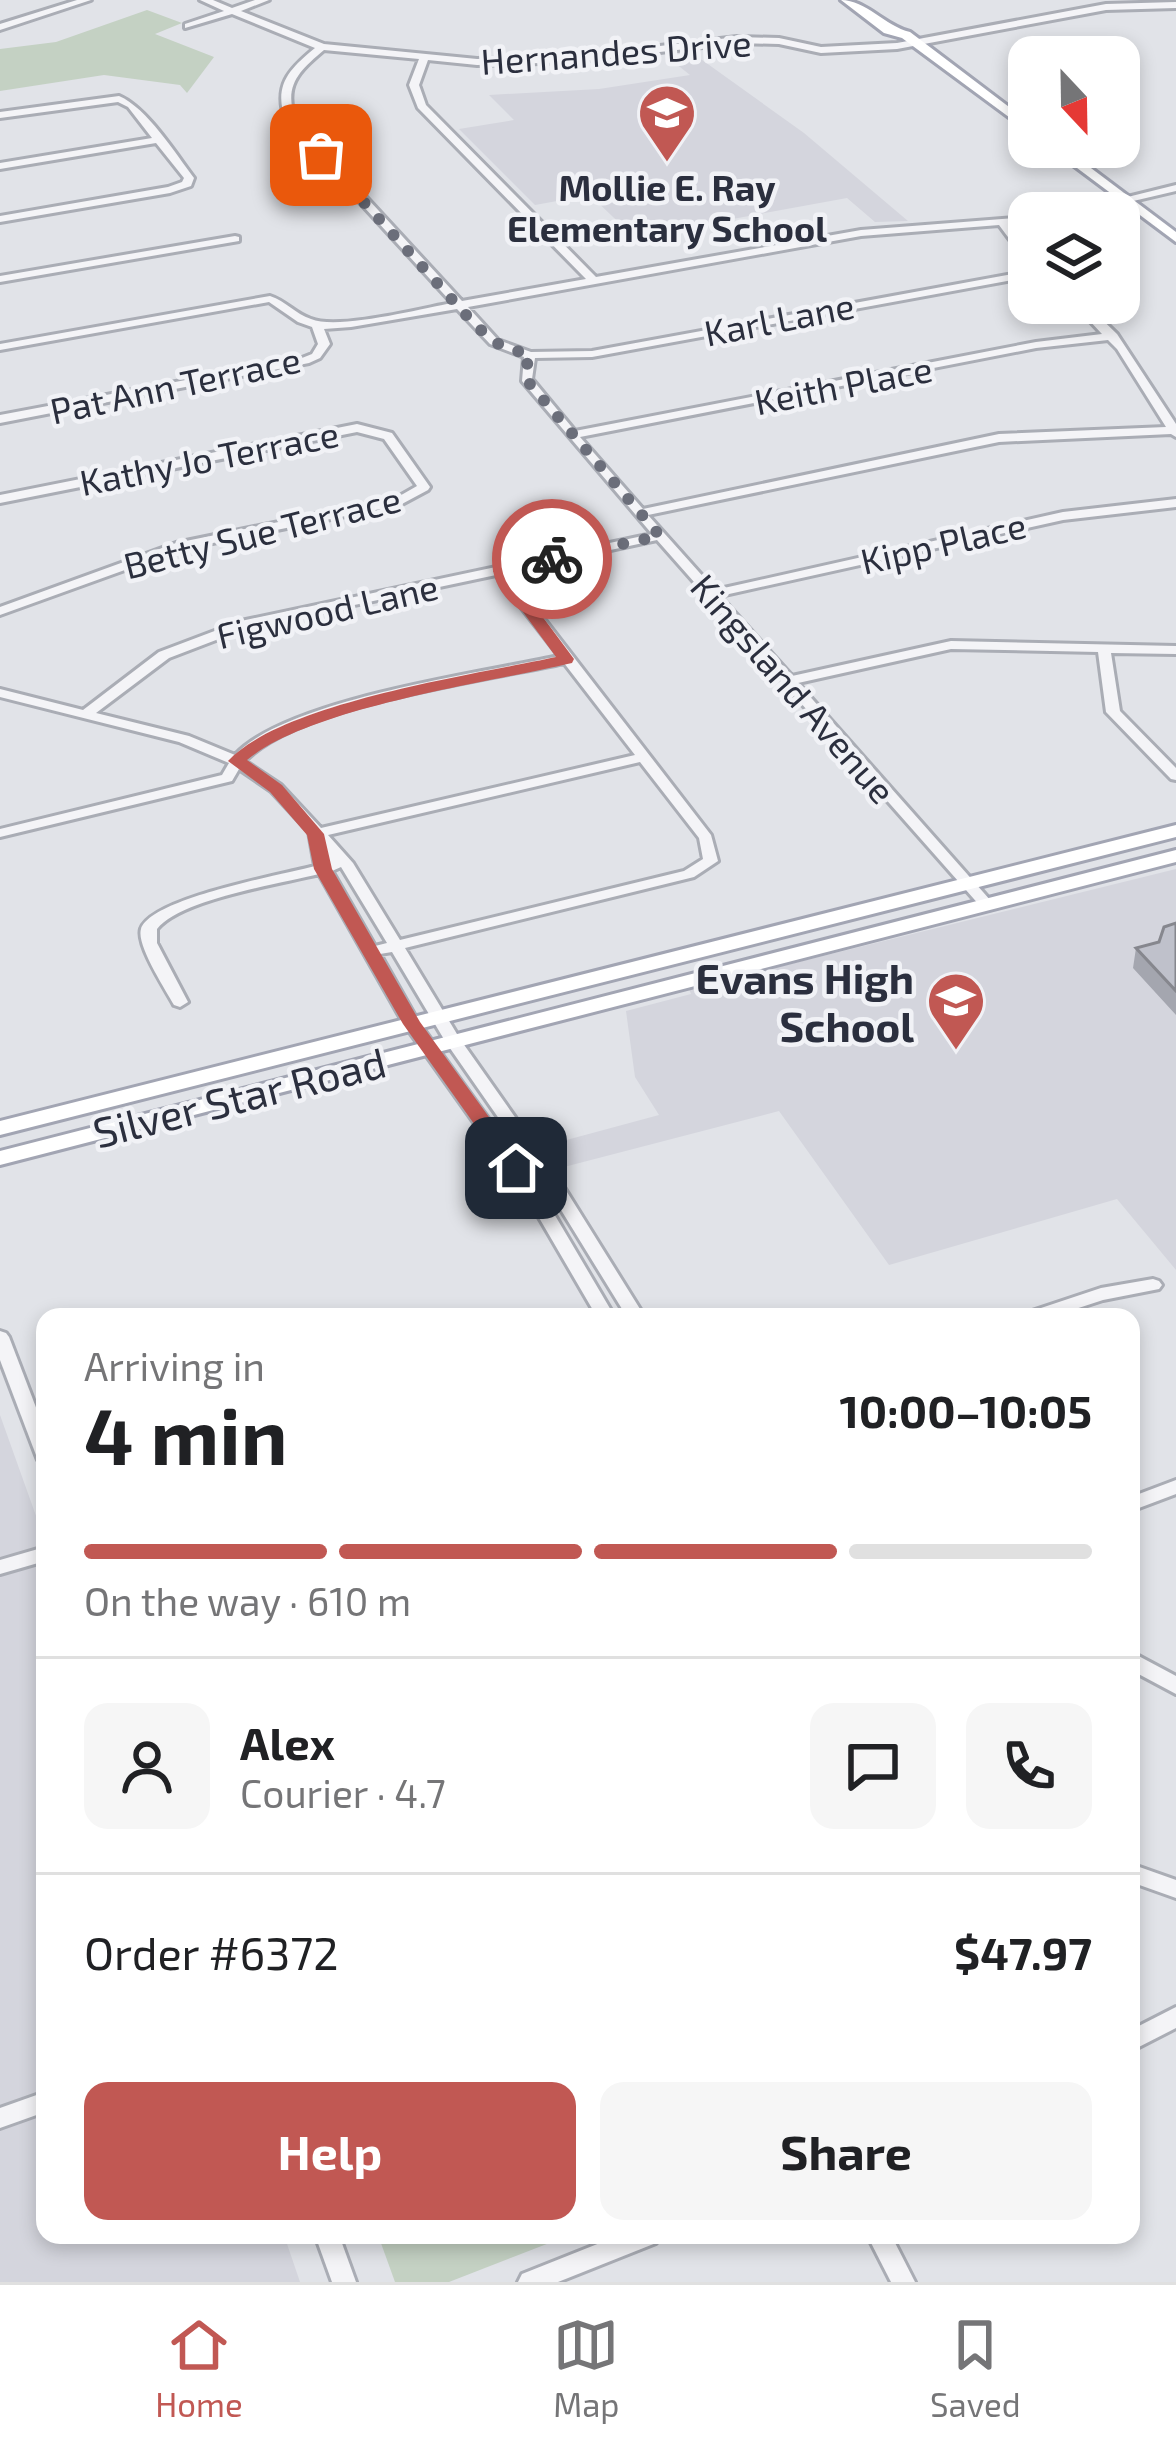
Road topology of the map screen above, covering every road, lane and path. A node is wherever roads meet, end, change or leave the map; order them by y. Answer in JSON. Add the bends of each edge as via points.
{"nodes":[{"id":1,"x":86,"y":0,"type":"edge"},
{"id":2,"x":206,"y":0,"type":"edge"},
{"id":3,"x":264,"y":0,"type":"edge"},
{"id":4,"x":848,"y":0,"type":"edge"},
{"id":5,"x":871,"y":0,"type":"edge"},
{"id":6,"x":1176,"y":5,"type":"edge"},
{"id":7,"x":232,"y":12,"type":"junction"},
{"id":8,"x":188,"y":26,"type":"dead end"},
{"id":9,"x":0,"y":27,"type":"edge"},
{"id":10,"x":912,"y":40,"type":"junction"},
{"id":11,"x":322,"y":46,"type":"junction"},
{"id":12,"x":424,"y":58,"type":"junction"},
{"id":13,"x":131,"y":85,"type":"dead end"},
{"id":14,"x":119,"y":99,"type":"junction"},
{"id":15,"x":1008,"y":112,"type":"edge"},
{"id":16,"x":0,"y":115,"type":"edge"},
{"id":17,"x":159,"y":140,"type":"junction"},
{"id":18,"x":0,"y":166,"type":"edge"},
{"id":19,"x":1083,"y":168,"type":"edge"},
{"id":20,"x":1176,"y":188,"type":"edge"},
{"id":21,"x":1114,"y":192,"type":"edge"},
{"id":22,"x":1140,"y":196,"type":"edge"},
{"id":23,"x":1140,"y":211,"type":"edge"},
{"id":24,"x":0,"y":219,"type":"edge"},
{"id":25,"x":1008,"y":222,"type":"edge"},
{"id":26,"x":1003,"y":223,"type":"junction"},
{"id":27,"x":1008,"y":230,"type":"edge"},
{"id":28,"x":1176,"y":238,"type":"edge"},
{"id":29,"x":235,"y":239,"type":"dead end"},
{"id":30,"x":1008,"y":278,"type":"edge"},
{"id":31,"x":0,"y":279,"type":"edge"},
{"id":32,"x":594,"y":281,"type":"junction"},
{"id":33,"x":457,"y":306,"type":"junction"},
{"id":34,"x":1100,"y":324,"type":"edge"},
{"id":35,"x":316,"y":325,"type":"junction"},
{"id":36,"x":1113,"y":337,"type":"junction"},
{"id":37,"x":0,"y":347,"type":"edge"},
{"id":38,"x":530,"y":355,"type":"junction"},
{"id":39,"x":0,"y":419,"type":"edge"},
{"id":40,"x":1176,"y":431,"type":"edge"},
{"id":41,"x":574,"y":435,"type":"junction"},
{"id":42,"x":407,"y":458,"type":"joint"},
{"id":43,"x":0,"y":499,"type":"edge"},
{"id":44,"x":1176,"y":503,"type":"edge"},
{"id":45,"x":640,"y":513,"type":"junction"},
{"id":46,"x":660,"y":536,"type":"junction"},
{"id":47,"x":500,"y":571,"type":"junction"},
{"id":48,"x":712,"y":594,"type":"junction"},
{"id":49,"x":0,"y":611,"type":"edge"},
{"id":50,"x":1104,"y":648,"type":"junction"},
{"id":51,"x":1176,"y":650,"type":"edge"},
{"id":52,"x":566,"y":659,"type":"junction"},
{"id":53,"x":788,"y":682,"type":"junction"},
{"id":54,"x":0,"y":693,"type":"edge"},
{"id":55,"x":85,"y":715,"type":"junction"},
{"id":56,"x":644,"y":757,"type":"junction"},
{"id":57,"x":236,"y":761,"type":"junction"},
{"id":58,"x":1176,"y":776,"type":"edge"},
{"id":59,"x":1176,"y":831,"type":"edge"},
{"id":60,"x":0,"y":833,"type":"edge"},
{"id":61,"x":315,"y":834,"type":"junction"},
{"id":62,"x":1176,"y":856,"type":"edge"},
{"id":63,"x":346,"y":862,"type":"junction"},
{"id":64,"x":323,"y":869,"type":"junction"},
{"id":65,"x":966,"y":883,"type":"junction"},
{"id":66,"x":986,"y":904,"type":"junction"},
{"id":67,"x":398,"y":946,"type":"junction"},
{"id":68,"x":371,"y":952,"type":"junction"},
{"id":69,"x":180,"y":1003,"type":"dead end"},
{"id":70,"x":439,"y":1017,"type":"junction"},
{"id":71,"x":412,"y":1024,"type":"junction"},
{"id":72,"x":453,"y":1041,"type":"junction"},
{"id":73,"x":427,"y":1048,"type":"junction"},
{"id":74,"x":246,"y":1066,"type":"junction"},
{"id":75,"x":0,"y":1128,"type":"edge"},
{"id":76,"x":0,"y":1141,"type":"edge"},
{"id":77,"x":0,"y":1157,"type":"edge"},
{"id":78,"x":1153,"y":1285,"type":"dead end"},
{"id":79,"x":601,"y":1308,"type":"edge"},
{"id":80,"x":630,"y":1308,"type":"edge"},
{"id":81,"x":1059,"y":1308,"type":"edge"},
{"id":82,"x":0,"y":1337,"type":"edge"},
{"id":83,"x":36,"y":1431,"type":"edge"},
{"id":84,"x":1176,"y":1487,"type":"edge"},
{"id":85,"x":1140,"y":1501,"type":"edge"},
{"id":86,"x":36,"y":1557,"type":"edge"},
{"id":87,"x":0,"y":1567,"type":"edge"},
{"id":88,"x":1140,"y":1665,"type":"edge"},
{"id":89,"x":1176,"y":1686,"type":"edge"},
{"id":90,"x":1140,"y":1876,"type":"edge"},
{"id":91,"x":1176,"y":1889,"type":"edge"},
{"id":92,"x":1176,"y":2018,"type":"edge"},
{"id":93,"x":1140,"y":2036,"type":"edge"},
{"id":94,"x":36,"y":2105,"type":"edge"},
{"id":95,"x":0,"y":2118,"type":"edge"},
{"id":96,"x":330,"y":2244,"type":"edge"},
{"id":97,"x":630,"y":2244,"type":"edge"},
{"id":98,"x":884,"y":2244,"type":"edge"},
{"id":99,"x":564,"y":2276,"type":"edge"},
{"id":100,"x":344,"y":2282,"type":"edge"},
{"id":101,"x":530,"y":2282,"type":"edge"},
{"id":102,"x":903,"y":2282,"type":"edge"}],
"edges":[{"from":1,"to":9,"type":"street"},
{"from":2,"to":7,"type":"street","name":"Hernandes Drive"},
{"from":3,"to":7,"type":"street"},
{"from":4,"to":10,"type":"main road"},
{"from":5,"to":10,"type":"main road"},
{"from":6,"to":10,"type":"street","name":"Hernandes Drive","via":[[1106,7]]},
{"from":7,"to":8,"type":"street"},
{"from":7,"to":11,"type":"street","name":"Hernandes Drive"},
{"from":10,"to":12,"type":"street","name":"Hernandes Drive","via":[[831,51],[737,40],[530,62]]},
{"from":10,"to":15,"type":"main road"},
{"from":11,"to":12,"type":"street","name":"Hernandes Drive"},
{"from":11,"to":33,"type":"street","via":[[290,76],[284,107],[291,122]]},
{"from":12,"to":32,"type":"street","via":[[414,85],[421,106]]},
{"from":13,"to":14,"type":"street"},
{"from":14,"to":16,"type":"street"},
{"from":14,"to":17,"type":"street"},
{"from":17,"to":18,"type":"street"},
{"from":17,"to":24,"type":"street","via":[[187,184]]},
{"from":19,"to":21,"type":"main road"},
{"from":20,"to":22,"type":"street"},
{"from":23,"to":28,"type":"main road"},
{"from":25,"to":26,"type":"street"},
{"from":26,"to":27,"type":"street"},
{"from":26,"to":32,"type":"street","via":[[860,232]]},
{"from":29,"to":31,"type":"street"},
{"from":30,"to":38,"type":"street","name":"Karl Lane","via":[[592,354]]},
{"from":32,"to":33,"type":"street"},
{"from":33,"to":35,"type":"street"},
{"from":33,"to":38,"type":"street","via":[[494,342]]},
{"from":34,"to":36,"type":"street"},
{"from":35,"to":37,"type":"street","via":[[270,299]]},
{"from":35,"to":39,"type":"street","name":"Pat Ann Terrace","via":[[323,344],[305,361]]},
{"from":36,"to":40,"type":"street"},
{"from":36,"to":41,"type":"street","name":"Keith Place"},
{"from":38,"to":41,"type":"street","name":"Kingsland Avenue","via":[[526,379]]},
{"from":40,"to":45,"type":"street","via":[[999,438]]},
{"from":41,"to":45,"type":"street","name":"Kingsland Avenue"},
{"from":42,"to":43,"type":"street","name":"Kathy Jo Terrace","via":[[388,436],[357,428]]},
{"from":42,"to":49,"type":"street","name":"Betty Sue Terrace","via":[[424,487],[416,496],[180,546]]},
{"from":44,"to":48,"type":"street","name":"Kipp Place","via":[[1063,516]]},
{"from":45,"to":46,"type":"street","name":"Kingsland Avenue"},
{"from":46,"to":47,"type":"street","name":"Figwood Lane"},
{"from":46,"to":48,"type":"street","name":"Kingsland Avenue"},
{"from":47,"to":52,"type":"street"},
{"from":47,"to":55,"type":"street","name":"Figwood Lane","via":[[204,638],[164,655]]},
{"from":48,"to":53,"type":"street","name":"Kingsland Avenue"},
{"from":50,"to":51,"type":"street"},
{"from":50,"to":53,"type":"street","via":[[951,645]]},
{"from":50,"to":58,"type":"street","via":[[1113,712]]},
{"from":52,"to":56,"type":"street"},
{"from":52,"to":57,"type":"street","via":[[350,709],[258,743]]},
{"from":53,"to":65,"type":"street","name":"Kingsland Avenue"},
{"from":54,"to":55,"type":"street"},
{"from":55,"to":57,"type":"street"},
{"from":56,"to":61,"type":"street"},
{"from":56,"to":67,"type":"street","via":[[706,838],[711,861],[689,874]]},
{"from":57,"to":60,"type":"street","via":[[227,778],[194,790]]},
{"from":57,"to":61,"type":"street","via":[[276,788]]},
{"from":59,"to":65,"type":"main road","name":"Silver Star Road"},
{"from":61,"to":63,"type":"street"},
{"from":61,"to":64,"type":"street"},
{"from":62,"to":66,"type":"main road","name":"Silver Star Road"},
{"from":63,"to":64,"type":"street"},
{"from":63,"to":67,"type":"street"},
{"from":64,"to":68,"type":"street"},
{"from":64,"to":69,"type":"street","via":[[160,915],[148,928],[149,943]]},
{"from":65,"to":66,"type":"street","name":"Kingsland Avenue"},
{"from":65,"to":70,"type":"main road","name":"Silver Star Road"},
{"from":66,"to":72,"type":"main road","name":"Silver Star Road"},
{"from":67,"to":68,"type":"street"},
{"from":67,"to":70,"type":"street"},
{"from":68,"to":71,"type":"street"},
{"from":70,"to":71,"type":"main road","name":"Silver Star Road"},
{"from":70,"to":72,"type":"street"},
{"from":71,"to":73,"type":"street"},
{"from":71,"to":74,"type":"main road","name":"Silver Star Road"},
{"from":72,"to":73,"type":"main road","name":"Silver Star Road"},
{"from":72,"to":80,"type":"street"},
{"from":73,"to":77,"type":"main road","name":"Silver Star Road"},
{"from":73,"to":79,"type":"street","via":[[534,1193]]},
{"from":74,"to":75,"type":"main road","name":"Silver Star Road"},
{"from":74,"to":76,"type":"main road","via":[[214,1086]]},
{"from":78,"to":81,"type":"street"},
{"from":82,"to":83,"type":"street"},
{"from":84,"to":85,"type":"street"},
{"from":86,"to":87,"type":"street"},
{"from":88,"to":89,"type":"street"},
{"from":90,"to":91,"type":"street"},
{"from":92,"to":93,"type":"street"},
{"from":94,"to":95,"type":"street"},
{"from":96,"to":100,"type":"street"},
{"from":97,"to":99,"type":"street"},
{"from":98,"to":102,"type":"street"},
{"from":99,"to":101,"type":"street"}]}
